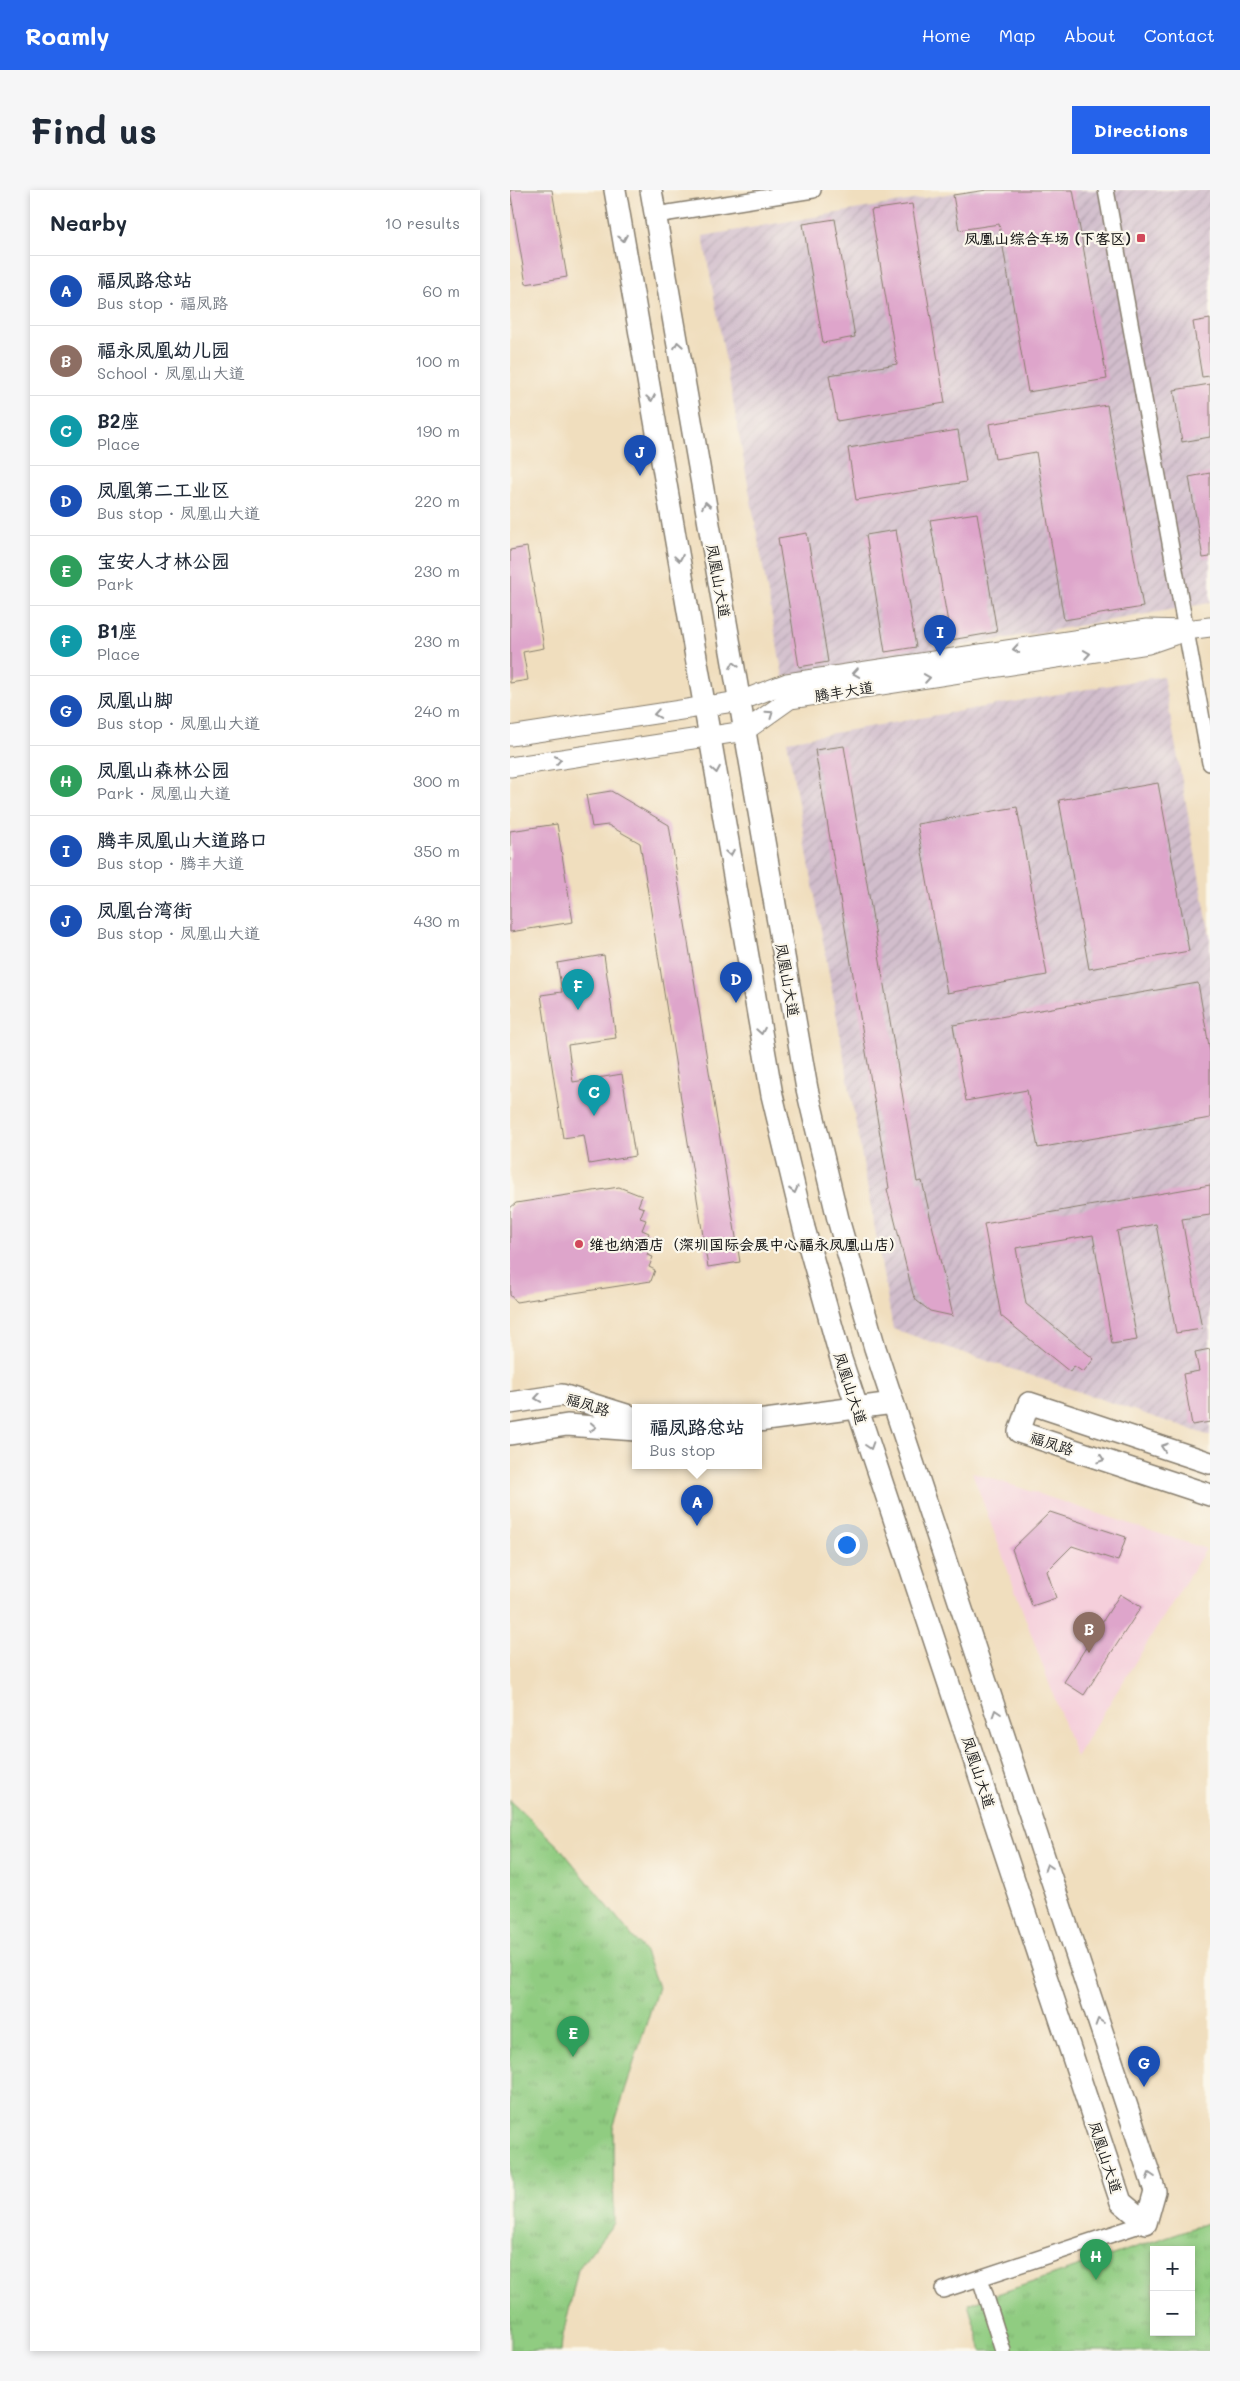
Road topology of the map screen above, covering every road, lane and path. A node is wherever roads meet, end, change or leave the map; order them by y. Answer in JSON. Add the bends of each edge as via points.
{"nodes":[{"id":1,"x":615,"y":190,"type":"edge"},
{"id":2,"x":651,"y":190,"type":"edge"},
{"id":3,"x":813,"y":190,"type":"edge"},
{"id":4,"x":1106,"y":190,"type":"edge"},
{"id":5,"x":656,"y":215,"type":"junction"},
{"id":6,"x":1210,"y":627,"type":"edge"},
{"id":7,"x":1186,"y":630,"type":"junction"},
{"id":8,"x":740,"y":701,"type":"junction"},
{"id":9,"x":705,"y":707,"type":"junction"},
{"id":10,"x":745,"y":731,"type":"junction"},
{"id":11,"x":510,"y":736,"type":"edge"},
{"id":12,"x":710,"y":737,"type":"junction"},
{"id":13,"x":1210,"y":763,"type":"edge"},
{"id":14,"x":510,"y":767,"type":"edge"},
{"id":15,"x":510,"y":1402,"type":"edge"},
{"id":16,"x":893,"y":1403,"type":"junction"},
{"id":17,"x":857,"y":1408,"type":"junction"},
{"id":18,"x":632,"y":1417,"type":"edge"},
{"id":19,"x":762,"y":1421,"type":"edge"},
{"id":20,"x":632,"y":1430,"type":"edge"},
{"id":21,"x":510,"y":1434,"type":"edge"},
{"id":22,"x":1210,"y":1463,"type":"edge"},
{"id":23,"x":1210,"y":1495,"type":"edge"},
{"id":24,"x":1146,"y":2223,"type":"junction"},
{"id":25,"x":980,"y":2278,"type":"junction"},
{"id":26,"x":943,"y":2290,"type":"dead end"},
{"id":27,"x":1003,"y":2351,"type":"edge"}],
"edges":[{"from":1,"to":9,"type":"main road","name":"凤凰山大道","one_way":true},
{"from":2,"to":5,"type":"main road","name":"凤凰山大道"},
{"from":3,"to":5,"type":"street"},
{"from":4,"to":7,"type":"street"},
{"from":8,"to":5,"type":"main road","name":"凤凰山大道","one_way":true},
{"from":6,"to":7,"type":"street","name":"腾丰大道"},
{"from":7,"to":8,"type":"street","name":"腾丰大道","one_way":true,"via":[[1147,629],[787,684]]},
{"from":10,"to":7,"type":"street","name":"腾丰大道","one_way":true,"via":[[790,700],[1148,644]]},
{"from":7,"to":13,"type":"street"},
{"from":8,"to":9,"type":"street","name":"腾丰大道"},
{"from":8,"to":10,"type":"main road","name":"凤凰山大道"},
{"from":9,"to":11,"type":"street","name":"腾丰大道","one_way":true},
{"from":9,"to":12,"type":"main road","name":"凤凰山大道"},
{"from":10,"to":12,"type":"street","name":"腾丰大道"},
{"from":10,"to":16,"type":"main road","name":"凤凰山大道","via":[[812,1108],[838,1219]]},
{"from":14,"to":12,"type":"street","name":"腾丰大道","one_way":true},
{"from":12,"to":17,"type":"main road","name":"凤凰山大道","one_way":true,"via":[[772,1096],[804,1228]]},
{"from":18,"to":15,"type":"main road","name":"福凤路","one_way":true,"via":[[562,1395]]},
{"from":16,"to":17,"type":"main road"},
{"from":24,"to":16,"type":"main road","name":"凤凰山大道","one_way":true,"via":[[1155,2191]]},
{"from":17,"to":19,"type":"main road"},
{"from":17,"to":24,"type":"main road","name":"凤凰山大道","one_way":true,"via":[[1121,2202]]},
{"from":21,"to":20,"type":"main road","name":"福凤路","one_way":true,"via":[[567,1425]]},
{"from":22,"to":23,"type":"main road","name":"福凤路","one_way":true,"via":[[1029,1403],[1019,1432]]},
{"from":24,"to":25,"type":"street"},
{"from":25,"to":26,"type":"street"},
{"from":25,"to":27,"type":"street"}]}
